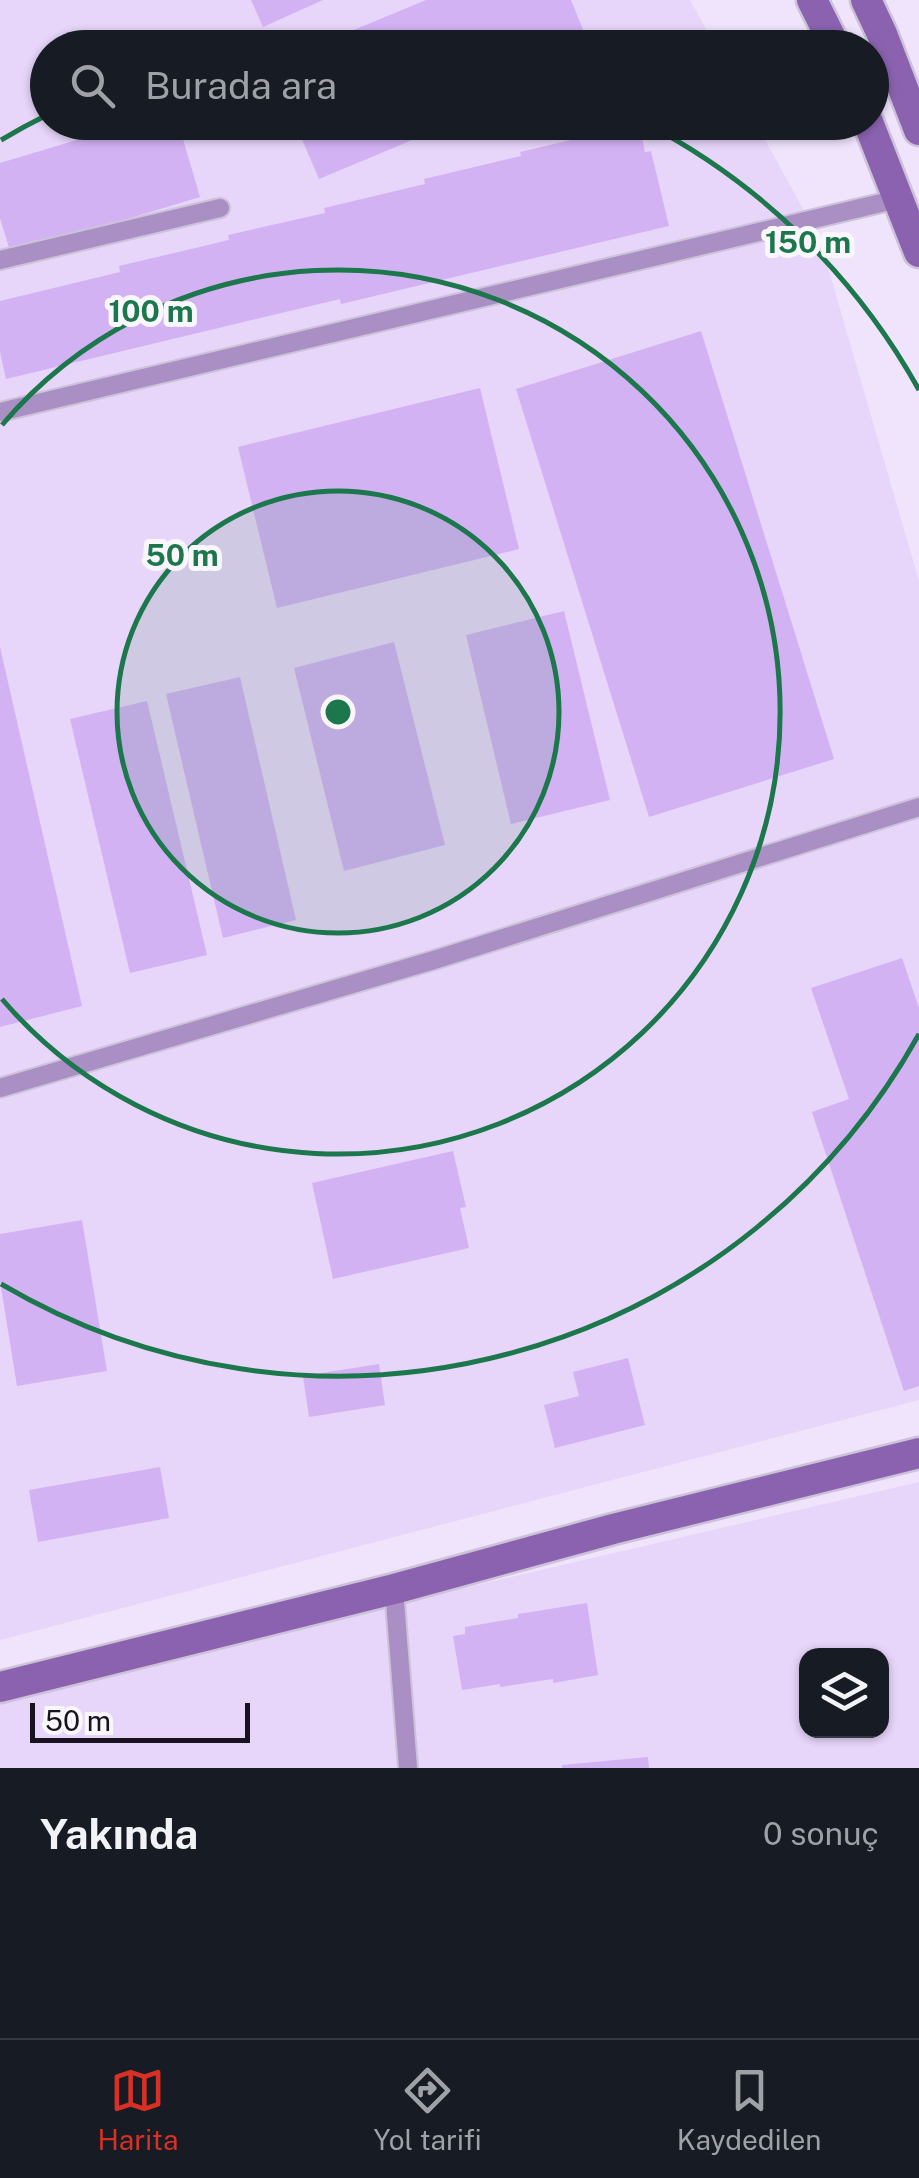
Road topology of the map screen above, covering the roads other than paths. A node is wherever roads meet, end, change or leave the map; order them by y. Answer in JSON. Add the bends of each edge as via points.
{"nodes":[{"id":1,"x":812,"y":0,"type":"edge"},
{"id":2,"x":866,"y":0,"type":"edge"},
{"id":3,"x":827,"y":30,"type":"edge"},
{"id":4,"x":880,"y":30,"type":"edge"},
{"id":5,"x":889,"y":52,"type":"edge"},
{"id":6,"x":919,"y":130,"type":"edge"},
{"id":7,"x":875,"y":140,"type":"edge"},
{"id":8,"x":898,"y":199,"type":"junction"},
{"id":9,"x":220,"y":208,"type":"dead end"},
{"id":10,"x":919,"y":252,"type":"edge"},
{"id":11,"x":0,"y":260,"type":"edge"},
{"id":12,"x":0,"y":412,"type":"edge"},
{"id":13,"x":919,"y":807,"type":"edge"},
{"id":14,"x":0,"y":1088,"type":"edge"},
{"id":15,"x":919,"y":1453,"type":"edge"},
{"id":16,"x":394,"y":1589,"type":"junction"},
{"id":17,"x":0,"y":1687,"type":"edge"},
{"id":18,"x":408,"y":1768,"type":"edge"}],
"edges":[{"from":1,"to":3,"type":"street"},
{"from":2,"to":4,"type":"street"},
{"from":5,"to":6,"type":"street"},
{"from":7,"to":8,"type":"street"},
{"from":8,"to":10,"type":"street"},
{"from":8,"to":12,"type":"lane"},
{"from":9,"to":11,"type":"lane"},
{"from":13,"to":14,"type":"lane"},
{"from":15,"to":16,"type":"street"},
{"from":16,"to":17,"type":"street"},
{"from":16,"to":18,"type":"lane"}]}
